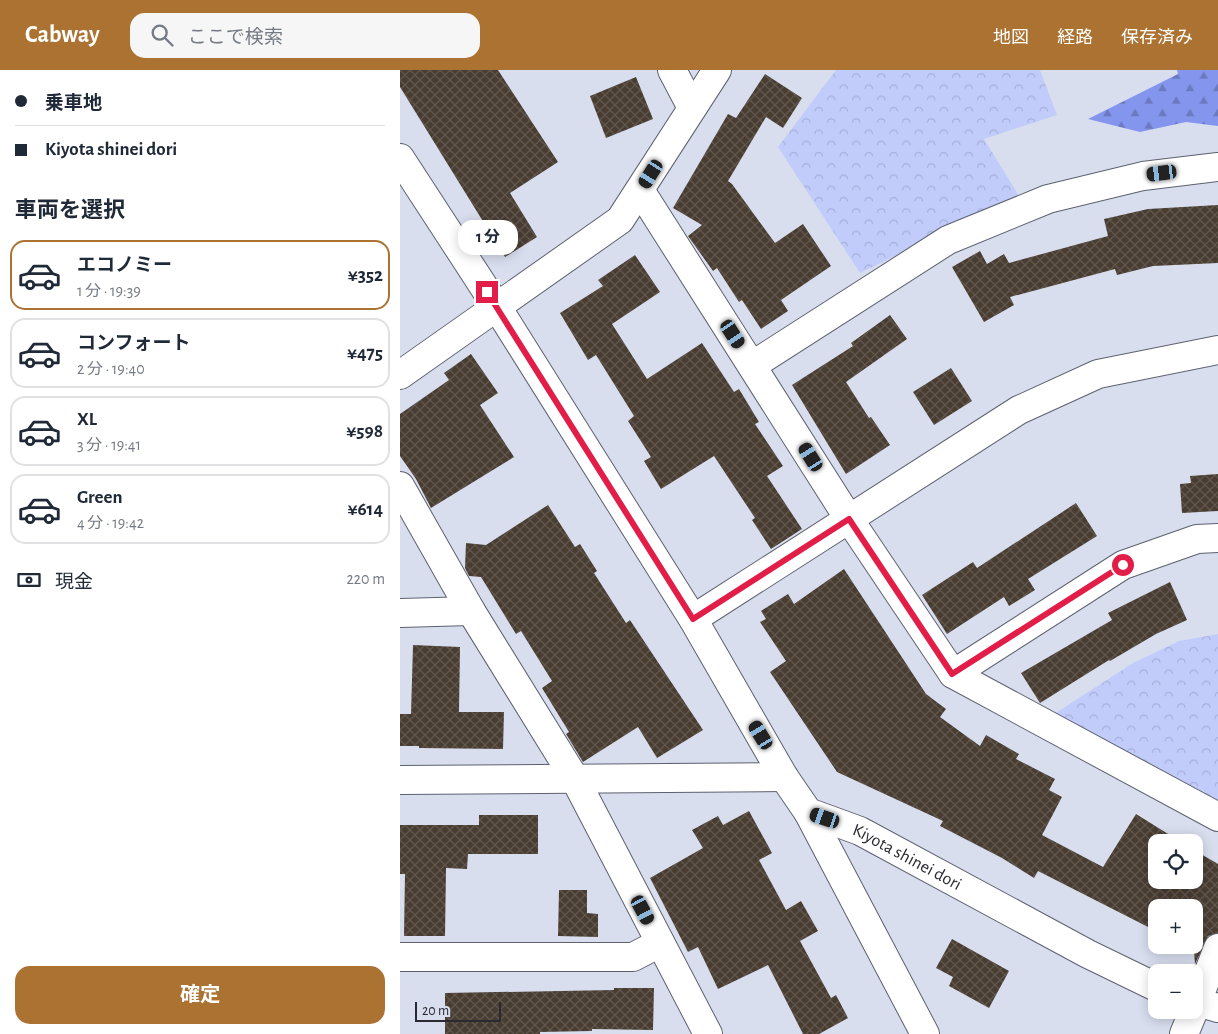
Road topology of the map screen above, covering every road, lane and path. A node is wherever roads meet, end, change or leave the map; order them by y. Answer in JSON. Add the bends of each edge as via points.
{"nodes":[{"id":1,"x":672,"y":70,"type":"edge"},
{"id":2,"x":717,"y":70,"type":"edge"},
{"id":3,"x":692,"y":108,"type":"junction"},
{"id":4,"x":400,"y":158,"type":"edge"},
{"id":5,"x":1218,"y":167,"type":"edge"},
{"id":6,"x":640,"y":190,"type":"junction"},
{"id":7,"x":497,"y":307,"type":"junction"},
{"id":8,"x":1218,"y":350,"type":"edge"},
{"id":9,"x":753,"y":365,"type":"junction"},
{"id":10,"x":400,"y":375,"type":"edge"},
{"id":11,"x":400,"y":486,"type":"edge"},
{"id":12,"x":849,"y":519,"type":"junction"},
{"id":13,"x":1218,"y":538,"type":"edge"},
{"id":14,"x":472,"y":611,"type":"junction"},
{"id":15,"x":400,"y":613,"type":"edge"},
{"id":16,"x":693,"y":619,"type":"junction"},
{"id":17,"x":952,"y":674,"type":"junction"},
{"id":18,"x":784,"y":777,"type":"junction"},
{"id":19,"x":400,"y":780,"type":"edge"},
{"id":20,"x":575,"y":780,"type":"junction"},
{"id":21,"x":808,"y":812,"type":"junction"},
{"id":22,"x":1218,"y":817,"type":"edge"},
{"id":23,"x":660,"y":943,"type":"junction"},
{"id":24,"x":1218,"y":948,"type":"edge"},
{"id":25,"x":400,"y":957,"type":"edge"},
{"id":26,"x":1148,"y":983,"type":"edge"},
{"id":27,"x":1203,"y":994,"type":"edge"},
{"id":28,"x":1192,"y":1019,"type":"edge"},
{"id":29,"x":708,"y":1034,"type":"edge"},
{"id":30,"x":925,"y":1034,"type":"edge"},
{"id":31,"x":1184,"y":1034,"type":"edge"}],
"edges":[{"from":1,"to":3,"type":"street"},
{"from":2,"to":3,"type":"street"},
{"from":3,"to":6,"type":"street"},
{"from":4,"to":7,"type":"street"},
{"from":5,"to":9,"type":"street","via":[[1143,176],[1048,199],[948,240]]},
{"from":6,"to":7,"type":"street","via":[[620,220]]},
{"from":6,"to":9,"type":"street"},
{"from":7,"to":10,"type":"street"},
{"from":7,"to":16,"type":"street"},
{"from":8,"to":12,"type":"street","via":[[1098,374],[1019,410]]},
{"from":9,"to":12,"type":"street"},
{"from":11,"to":14,"type":"street"},
{"from":12,"to":16,"type":"street"},
{"from":12,"to":17,"type":"street"},
{"from":13,"to":17,"type":"street","via":[[1197,539],[1123,565]]},
{"from":14,"to":15,"type":"street"},
{"from":14,"to":20,"type":"street"},
{"from":16,"to":18,"type":"street"},
{"from":17,"to":22,"type":"street"},
{"from":18,"to":20,"type":"street"},
{"from":18,"to":21,"type":"street"},
{"from":19,"to":20,"type":"street"},
{"from":20,"to":23,"type":"street"},
{"from":21,"to":26,"type":"street","name":"Kiyota shinei dori","via":[[860,831]]},
{"from":21,"to":30,"type":"street"},
{"from":23,"to":25,"type":"street","via":[[633,957]]},
{"from":23,"to":29,"type":"street"},
{"from":24,"to":27,"type":"street"},
{"from":28,"to":31,"type":"street"}]}
